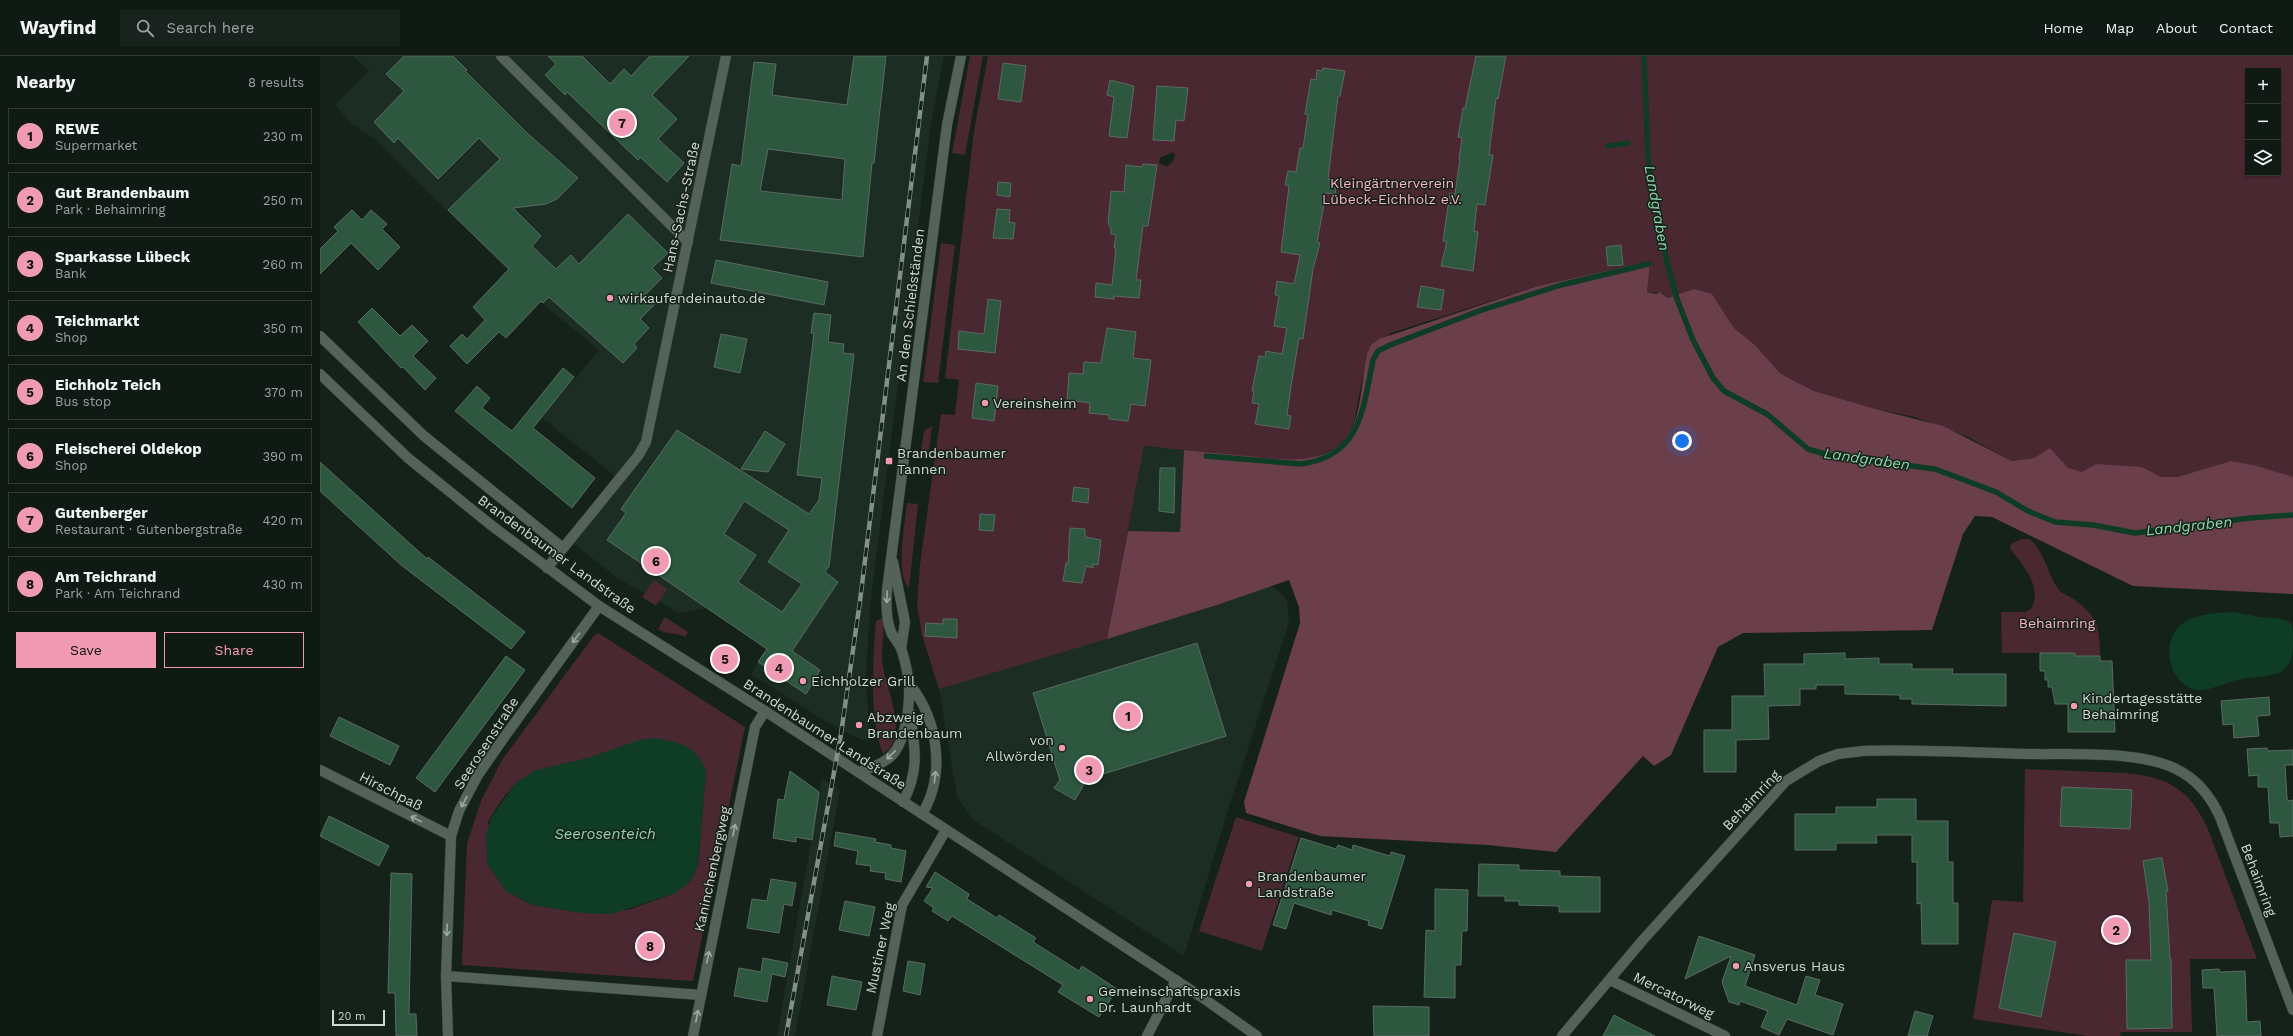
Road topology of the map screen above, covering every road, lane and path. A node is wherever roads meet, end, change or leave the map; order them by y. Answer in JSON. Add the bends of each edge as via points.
{"nodes":[{"id":1,"x":501,"y":56,"type":"edge"},
{"id":2,"x":726,"y":56,"type":"edge"},
{"id":3,"x":961,"y":56,"type":"edge"},
{"id":4,"x":688,"y":242,"type":"junction"},
{"id":5,"x":320,"y":336,"type":"edge"},
{"id":6,"x":320,"y":374,"type":"edge"},
{"id":7,"x":563,"y":548,"type":"junction"},
{"id":8,"x":892,"y":558,"type":"junction"},
{"id":9,"x":547,"y":568,"type":"junction"},
{"id":10,"x":599,"y":606,"type":"junction"},
{"id":11,"x":901,"y":649,"type":"junction"},
{"id":12,"x":911,"y":686,"type":"junction"},
{"id":13,"x":909,"y":707,"type":"junction"},
{"id":14,"x":765,"y":711,"type":"junction"},
{"id":15,"x":320,"y":770,"type":"edge"},
{"id":16,"x":859,"y":772,"type":"junction"},
{"id":17,"x":903,"y":802,"type":"junction"},
{"id":18,"x":922,"y":814,"type":"junction"},
{"id":19,"x":946,"y":830,"type":"junction"},
{"id":20,"x":451,"y":836,"type":"junction"},
{"id":21,"x":446,"y":976,"type":"junction"},
{"id":22,"x":1176,"y":980,"type":"junction"},
{"id":23,"x":1610,"y":980,"type":"junction"},
{"id":24,"x":701,"y":995,"type":"junction"},
{"id":25,"x":2293,"y":1010,"type":"edge"},
{"id":26,"x":448,"y":1036,"type":"edge"},
{"id":27,"x":693,"y":1036,"type":"edge"},
{"id":28,"x":877,"y":1036,"type":"edge"},
{"id":29,"x":1147,"y":1036,"type":"edge"},
{"id":30,"x":1257,"y":1036,"type":"edge"},
{"id":31,"x":1562,"y":1036,"type":"edge"},
{"id":32,"x":1725,"y":1036,"type":"edge"}],
"edges":[{"from":1,"to":4,"type":"street"},
{"from":2,"to":4,"type":"street","name":"Hans-Sachs-Straße"},
{"from":3,"to":8,"type":"street","name":"An den Schießständen","via":[[942,162]]},
{"from":4,"to":7,"type":"street","name":"Hans-Sachs-Straße","via":[[646,442],[638,456]]},
{"from":5,"to":7,"type":"street","name":"Brandenbaumer Landstraße","via":[[424,436]]},
{"from":6,"to":9,"type":"street","name":"Brandenbaumer Landstraße","via":[[408,458]]},
{"from":7,"to":9,"type":"street","name":"Hans-Sachs-Straße"},
{"from":8,"to":11,"type":"street","name":"An den Schießständen","via":[[905,622]]},
{"from":8,"to":11,"type":"street","name":"An den Schießständen","one_way":true,"via":[[886,602],[891,631]]},
{"from":9,"to":10,"type":"street","name":"Brandenbaumer Landstraße"},
{"from":10,"to":14,"type":"street","name":"Brandenbaumer Landstraße"},
{"from":10,"to":20,"type":"street","name":"Seerosenstraße","one_way":true,"via":[[478,775],[459,811]]},
{"from":11,"to":12,"type":"street","name":"An den Schießständen"},
{"from":12,"to":13,"type":"street","name":"An den Schießständen"},
{"from":18,"to":12,"type":"street","name":"An den Schießständen","one_way":true,"via":[[933,791],[936,756],[928,714],[922,700]]},
{"from":13,"to":16,"type":"street","name":"An den Schießständen","one_way":true,"via":[[904,734],[897,749],[877,766]]},
{"from":13,"to":17,"type":"street","name":"An den Schießständen","via":[[916,752],[915,768],[912,784]]},
{"from":14,"to":16,"type":"street","name":"Brandenbaumer Landstraße"},
{"from":24,"to":14,"type":"street","name":"Kaninchenbergweg","one_way":true,"via":[[755,727]]},
{"from":20,"to":15,"type":"street","name":"Hirschpaß","one_way":true},
{"from":16,"to":17,"type":"street","name":"Brandenbaumer Landstraße"},
{"from":17,"to":18,"type":"street","name":"Brandenbaumer Landstraße"},
{"from":18,"to":19,"type":"street","name":"Brandenbaumer Landstraße"},
{"from":19,"to":22,"type":"street","name":"Brandenbaumer Landstraße"},
{"from":19,"to":28,"type":"street","name":"Mustiner Weg","via":[[902,905]]},
{"from":20,"to":21,"type":"street","name":"Seerosenstraße","one_way":true},
{"from":21,"to":24,"type":"street"},
{"from":21,"to":26,"type":"street","name":"Seerosenstraße"},
{"from":22,"to":29,"type":"street"},
{"from":22,"to":30,"type":"street","name":"Brandenbaumer Landstraße"},
{"from":23,"to":25,"type":"street","name":"Behaimring","via":[[1773,793],[1799,771],[1819,761],[1838,754],[1884,750],[2124,757],[2176,769],[2203,789],[2214,804]]},
{"from":23,"to":31,"type":"street","name":"Behaimring"},
{"from":23,"to":32,"type":"street","name":"Mercatorweg"},
{"from":27,"to":24,"type":"street","name":"Kaninchenbergweg","one_way":true}]}
